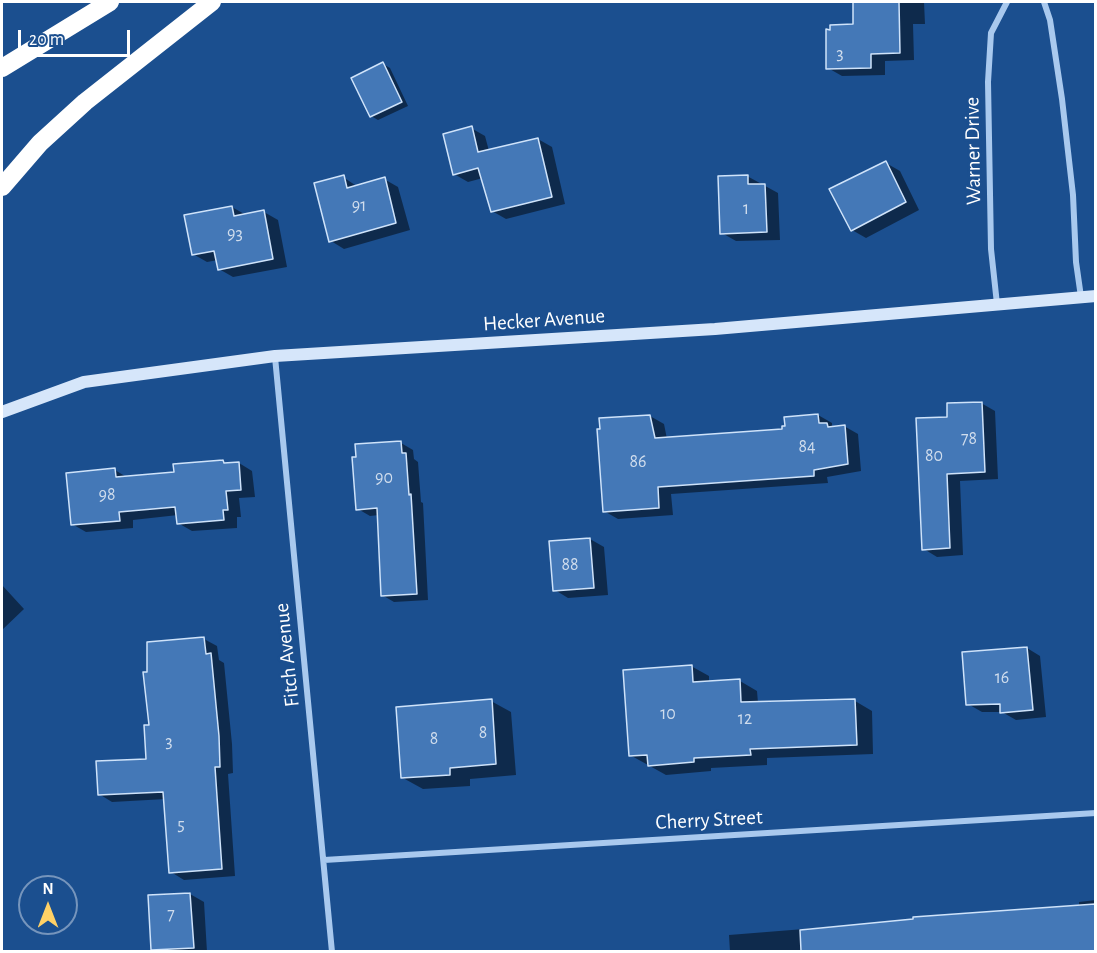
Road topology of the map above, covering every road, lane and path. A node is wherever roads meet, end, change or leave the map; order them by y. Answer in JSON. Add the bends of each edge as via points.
{"nodes":[{"id":1,"x":110,"y":2,"type":"edge"},
{"id":2,"x":212,"y":2,"type":"edge"},
{"id":3,"x":1007,"y":2,"type":"edge"},
{"id":4,"x":1044,"y":2,"type":"edge"},
{"id":5,"x":2,"y":68,"type":"edge"},
{"id":6,"x":2,"y":187,"type":"edge"},
{"id":7,"x":1095,"y":296,"type":"edge"},
{"id":8,"x":1081,"y":297,"type":"junction"},
{"id":9,"x":997,"y":304,"type":"junction"},
{"id":10,"x":275,"y":356,"type":"junction"},
{"id":11,"x":2,"y":412,"type":"edge"},
{"id":12,"x":1095,"y":813,"type":"edge"},
{"id":13,"x":324,"y":860,"type":"junction"},
{"id":14,"x":332,"y":951,"type":"edge"}],
"edges":[{"from":1,"to":5,"type":"highway"},
{"from":2,"to":6,"type":"highway","via":[[85,102],[40,143]]},
{"from":3,"to":9,"type":"street","name":"Warner Drive","via":[[992,33],[988,82]]},
{"from":4,"to":8,"type":"street","via":[[1062,99]]},
{"from":7,"to":8,"type":"street","name":"Hecker Avenue"},
{"from":8,"to":9,"type":"street","name":"Hecker Avenue"},
{"from":9,"to":10,"type":"street","name":"Hecker Avenue","via":[[715,328]]},
{"from":10,"to":11,"type":"street","name":"Hecker Avenue","via":[[84,382]]},
{"from":10,"to":13,"type":"street","name":"Fitch Avenue"},
{"from":12,"to":13,"type":"street","name":"Cherry Street"},
{"from":13,"to":14,"type":"street","name":"Fitch Avenue"}]}
